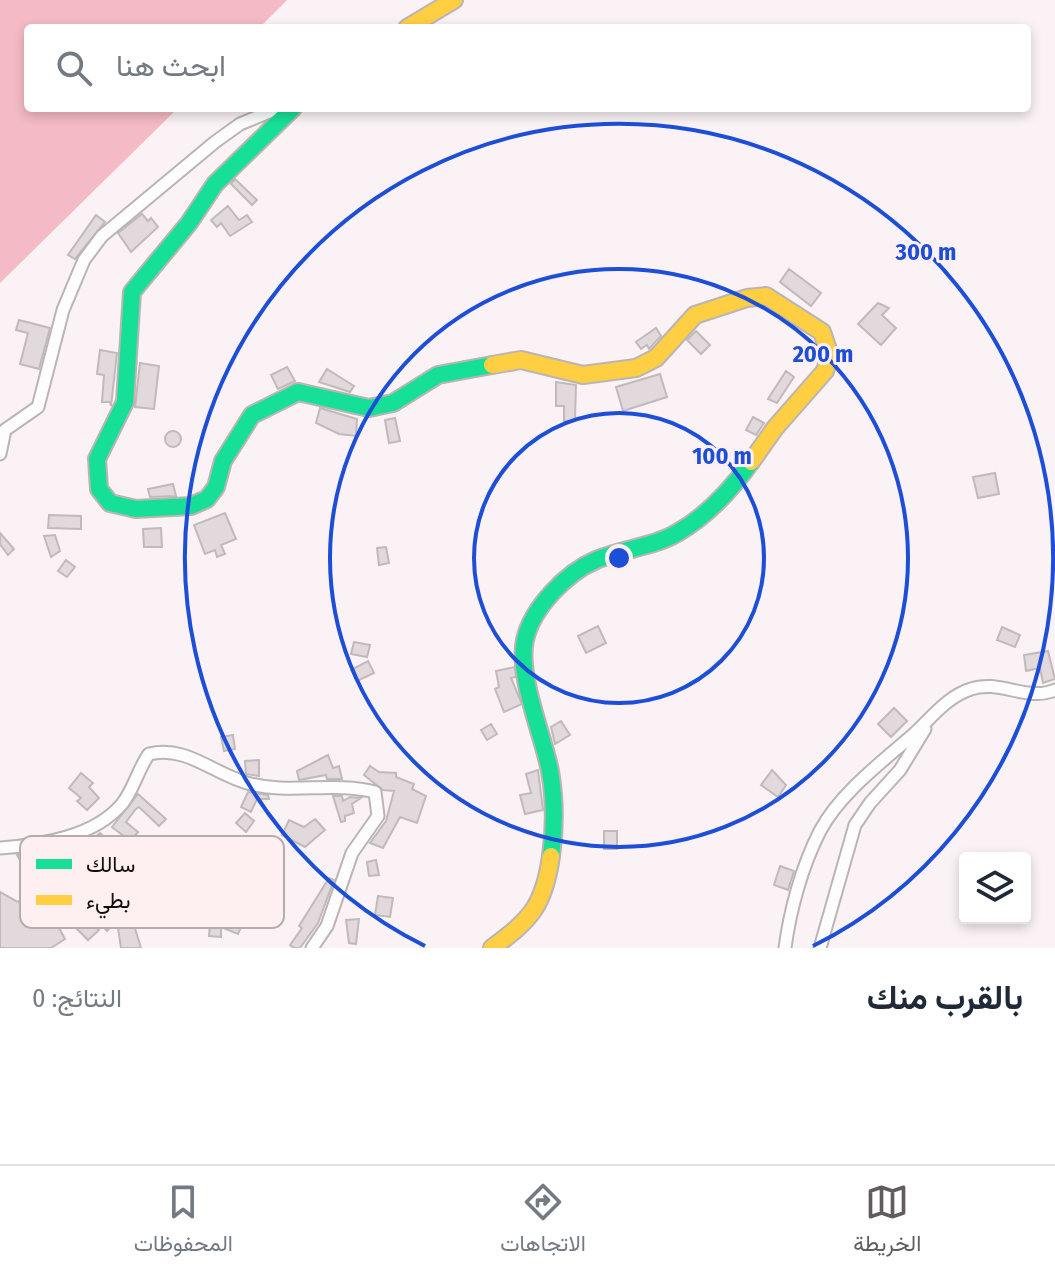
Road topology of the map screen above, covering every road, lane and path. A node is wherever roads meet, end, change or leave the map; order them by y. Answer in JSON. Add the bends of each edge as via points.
{"nodes":[{"id":1,"x":454,"y":0,"type":"edge"},
{"id":2,"x":414,"y":24,"type":"edge"},
{"id":3,"x":269,"y":112,"type":"edge"},
{"id":4,"x":289,"y":112,"type":"edge"},
{"id":5,"x":0,"y":454,"type":"edge"},
{"id":6,"x":1055,"y":690,"type":"edge"},
{"id":7,"x":931,"y":718,"type":"junction"},
{"id":8,"x":61,"y":836,"type":"edge"},
{"id":9,"x":20,"y":846,"type":"edge"},
{"id":10,"x":0,"y":848,"type":"edge"},
{"id":11,"x":312,"y":948,"type":"edge"},
{"id":12,"x":492,"y":948,"type":"edge"},
{"id":13,"x":785,"y":948,"type":"edge"},
{"id":14,"x":820,"y":948,"type":"edge"}],
"edges":[{"from":1,"to":2,"type":"street"},
{"from":3,"to":5,"type":"street","via":[[215,142],[102,236],[84,260],[63,310],[38,407],[5,430]]},
{"from":4,"to":12,"type":"street","via":[[215,184],[132,292],[125,402],[97,459],[99,489],[110,503],[136,509],[191,506],[207,499],[252,415],[298,392],[369,408],[393,403],[438,375],[521,360],[583,375],[610,374],[656,358],[695,315],[766,296],[822,332],[828,343],[825,371],[703,516],[674,535],[593,561],[554,591],[534,615],[524,642],[526,665],[550,772],[554,838],[539,906]]},
{"from":6,"to":7,"type":"street","via":[[1044,695],[997,686],[973,688]]},
{"from":7,"to":13,"type":"street","via":[[821,830],[789,920]]},
{"from":7,"to":14,"type":"street","via":[[900,770],[855,825]]},
{"from":8,"to":11,"type":"street","via":[[99,824],[122,804],[149,754],[162,751],[250,784],[375,792],[378,816],[352,853],[327,926]]},
{"from":9,"to":10,"type":"street"}]}
